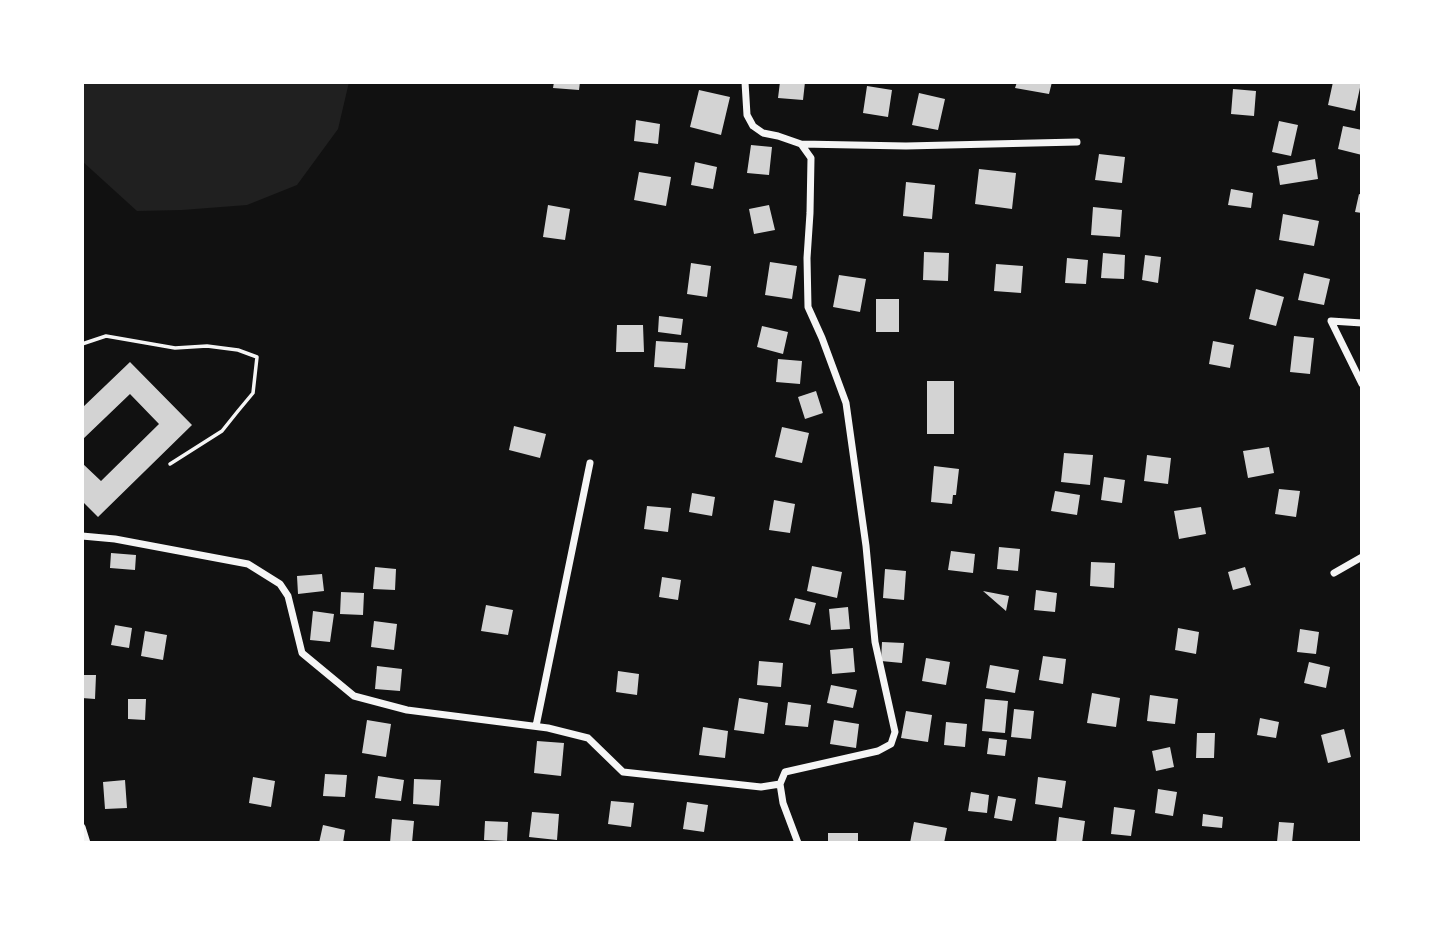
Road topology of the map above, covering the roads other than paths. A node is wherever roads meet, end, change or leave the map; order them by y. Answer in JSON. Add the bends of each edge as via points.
{"nodes":[{"id":1,"x":745,"y":82,"type":"edge"},
{"id":2,"x":1077,"y":142,"type":"dead end"},
{"id":3,"x":801,"y":144,"type":"junction"},
{"id":4,"x":1362,"y":323,"type":"edge"},
{"id":5,"x":82,"y":344,"type":"edge"},
{"id":6,"x":1362,"y":384,"type":"edge"},
{"id":7,"x":590,"y":463,"type":"dead end"},
{"id":8,"x":170,"y":464,"type":"dead end"},
{"id":9,"x":82,"y":536,"type":"edge"},
{"id":10,"x":1362,"y":557,"type":"edge"},
{"id":11,"x":1334,"y":573,"type":"dead end"},
{"id":12,"x":536,"y":726,"type":"junction"},
{"id":13,"x":780,"y":784,"type":"junction"},
{"id":14,"x":82,"y":827,"type":"edge"},
{"id":15,"x":88,"y":843,"type":"edge"},
{"id":16,"x":797,"y":843,"type":"edge"}],
"edges":[{"from":1,"to":3,"type":"street","via":[[747,114],[753,126]]},
{"from":2,"to":3,"type":"street"},
{"from":3,"to":13,"type":"street","via":[[811,158],[808,307],[846,403],[875,642],[895,732],[891,744],[878,751],[785,772]]},
{"from":4,"to":6,"type":"street","via":[[1331,321]]},
{"from":5,"to":8,"type":"lane","via":[[106,336],[175,348],[238,350],[257,357],[253,393],[222,431]]},
{"from":7,"to":12,"type":"street"},
{"from":9,"to":12,"type":"street","via":[[248,564],[280,584],[288,596],[302,653],[354,696],[407,710]]},
{"from":10,"to":11,"type":"street"},
{"from":12,"to":13,"type":"street","via":[[588,738],[623,772]]},
{"from":13,"to":16,"type":"street"},
{"from":14,"to":15,"type":"street"}]}
